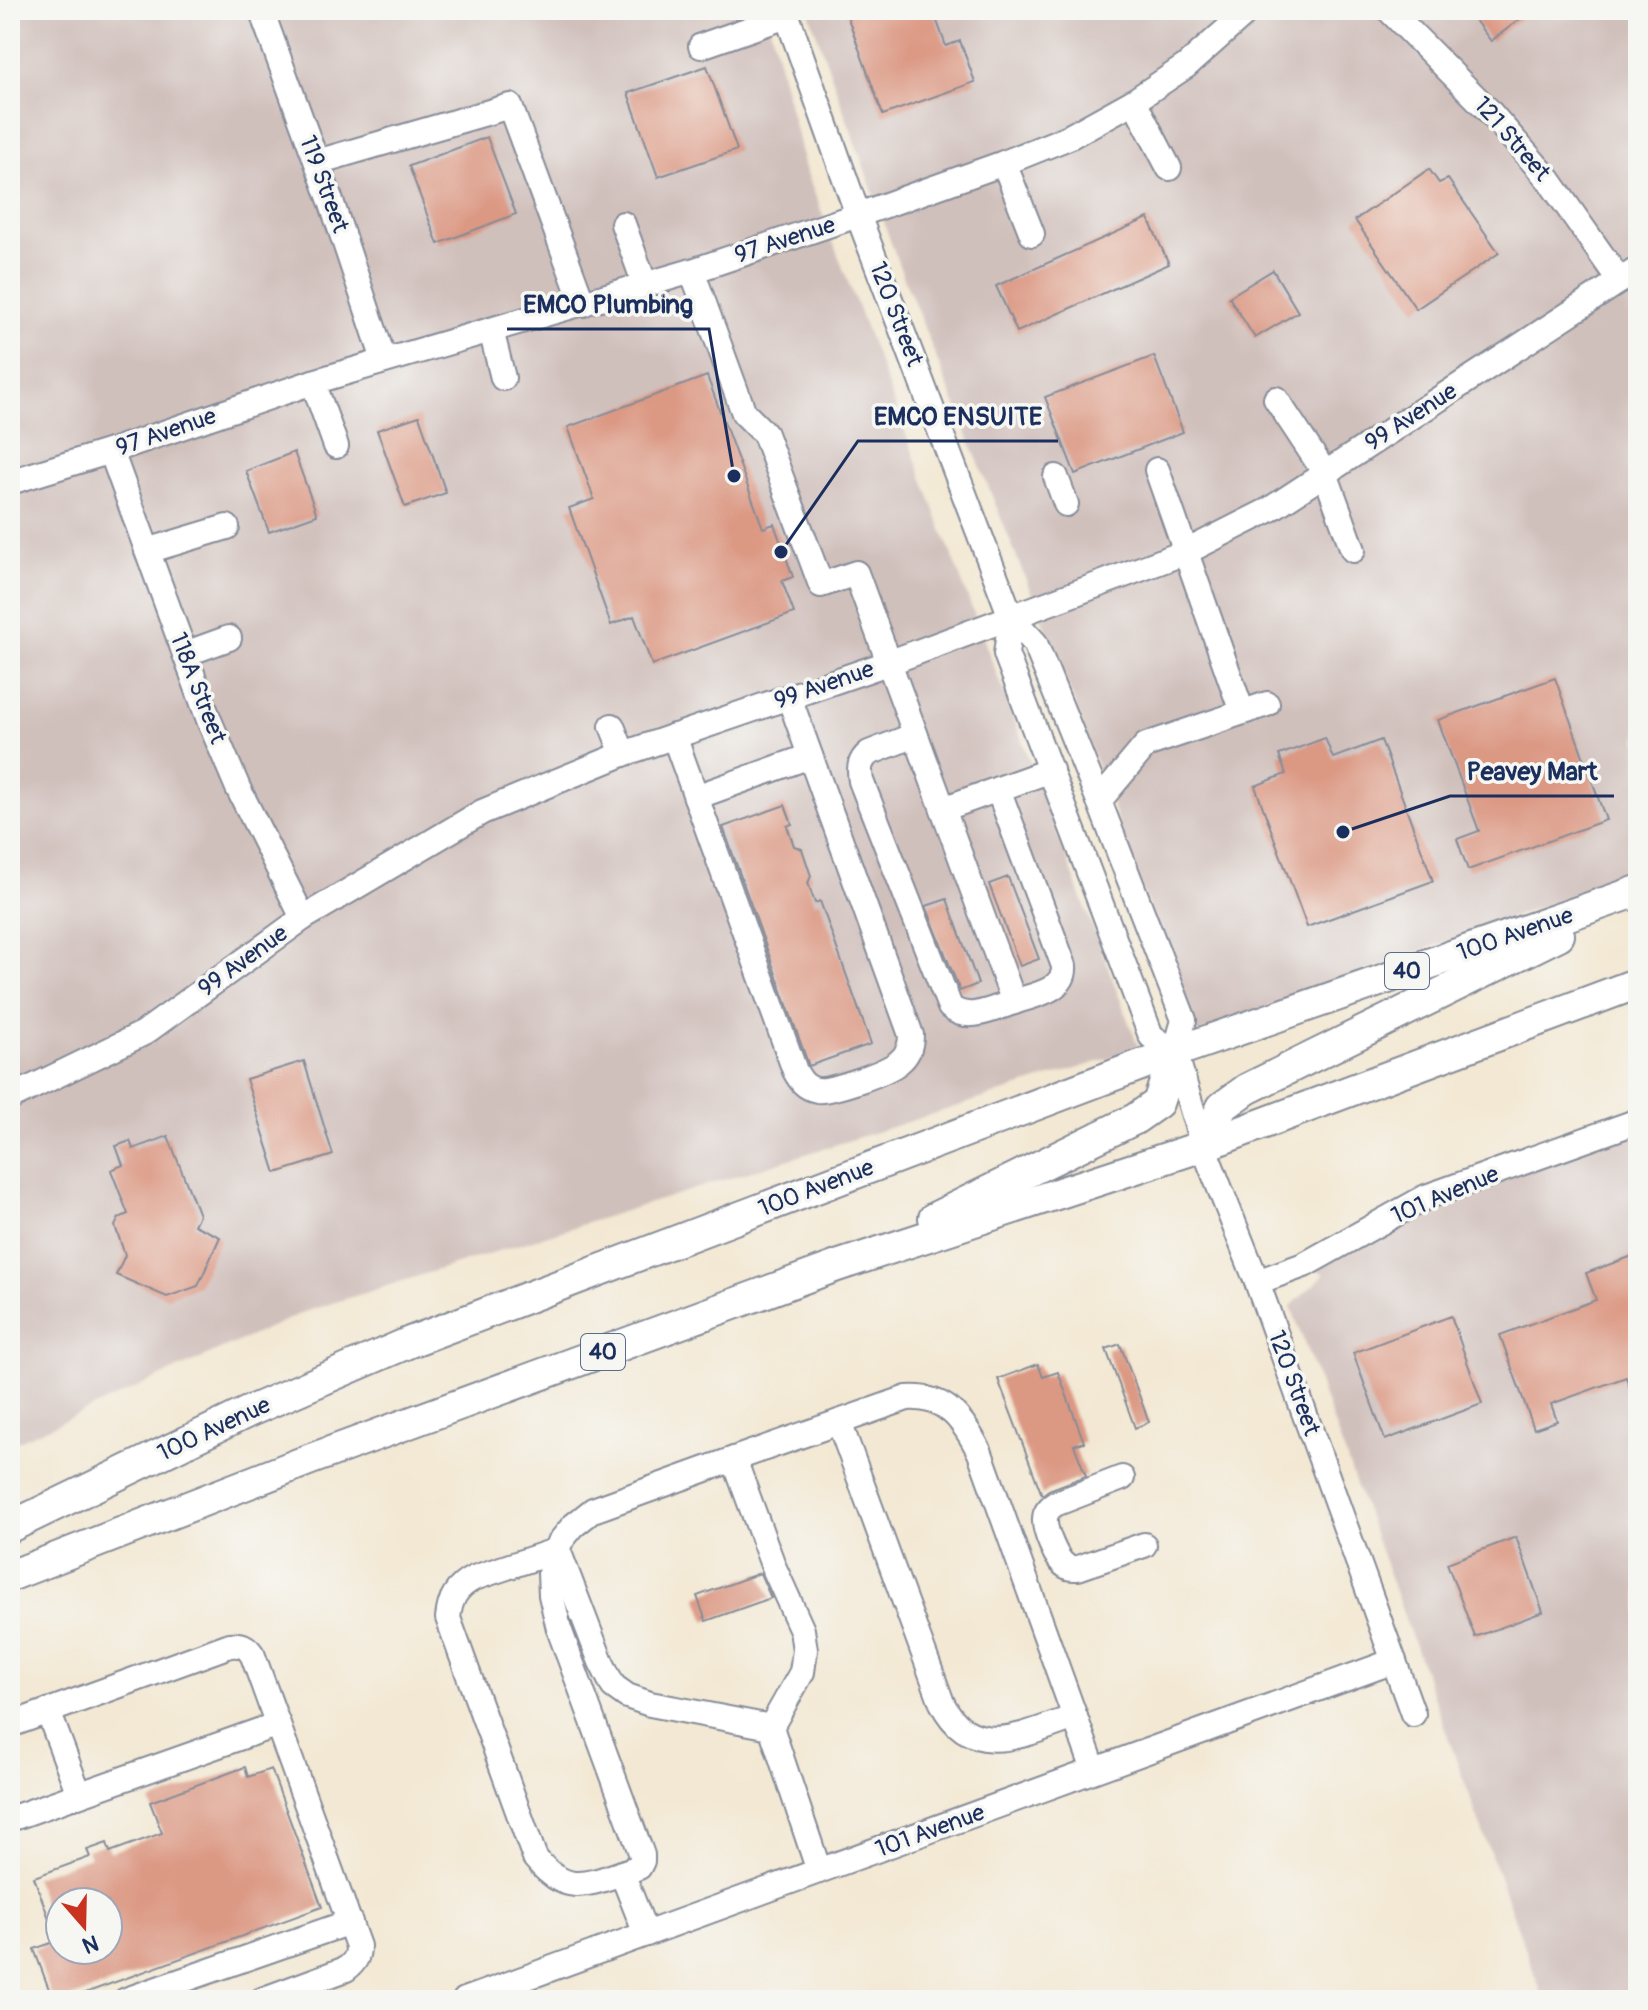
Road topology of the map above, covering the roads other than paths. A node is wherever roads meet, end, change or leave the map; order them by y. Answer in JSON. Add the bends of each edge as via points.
{"nodes":[{"id":1,"x":261,"y":10,"type":"edge"},
{"id":2,"x":1249,"y":10,"type":"edge"},
{"id":3,"x":1389,"y":10,"type":"edge"},
{"id":4,"x":786,"y":13,"type":"edge"},
{"id":5,"x":701,"y":46,"type":"dead end"},
{"id":6,"x":1134,"y":101,"type":"junction"},
{"id":7,"x":317,"y":162,"type":"junction"},
{"id":8,"x":1004,"y":163,"type":"junction"},
{"id":9,"x":1169,"y":168,"type":"dead end"},
{"id":10,"x":858,"y":215,"type":"junction"},
{"id":11,"x":623,"y":224,"type":"dead end"},
{"id":12,"x":1032,"y":234,"type":"dead end"},
{"id":13,"x":692,"y":271,"type":"junction"},
{"id":14,"x":1629,"y":275,"type":"edge"},
{"id":15,"x":645,"y":285,"type":"junction"},
{"id":16,"x":583,"y":304,"type":"junction"},
{"id":17,"x":491,"y":330,"type":"junction"},
{"id":18,"x":384,"y":360,"type":"junction"},
{"id":19,"x":503,"y":378,"type":"dead end"},
{"id":20,"x":313,"y":382,"type":"junction"},
{"id":21,"x":1276,"y":399,"type":"dead end"},
{"id":22,"x":336,"y":446,"type":"dead end"},
{"id":23,"x":111,"y":451,"type":"junction"},
{"id":24,"x":1157,"y":470,"type":"dead end"},
{"id":25,"x":1325,"y":473,"type":"junction"},
{"id":26,"x":1056,"y":477,"type":"dead end"},
{"id":27,"x":10,"y":482,"type":"edge"},
{"id":28,"x":1066,"y":504,"type":"dead end"},
{"id":29,"x":227,"y":527,"type":"dead end"},
{"id":30,"x":1353,"y":550,"type":"dead end"},
{"id":31,"x":147,"y":551,"type":"junction"},
{"id":32,"x":1186,"y":552,"type":"junction"},
{"id":33,"x":1011,"y":617,"type":"junction"},
{"id":34,"x":229,"y":638,"type":"dead end"},
{"id":35,"x":185,"y":654,"type":"junction"},
{"id":36,"x":888,"y":663,"type":"junction"},
{"id":37,"x":789,"y":697,"type":"junction"},
{"id":38,"x":1267,"y":704,"type":"dead end"},
{"id":39,"x":1242,"y":712,"type":"junction"},
{"id":40,"x":612,"y":726,"type":"dead end"},
{"id":41,"x":915,"y":735,"type":"junction"},
{"id":42,"x":674,"y":736,"type":"junction"},
{"id":43,"x":623,"y":754,"type":"junction"},
{"id":44,"x":810,"y":756,"type":"junction"},
{"id":45,"x":1051,"y":770,"type":"junction"},
{"id":46,"x":998,"y":789,"type":"junction"},
{"id":47,"x":696,"y":797,"type":"junction"},
{"id":48,"x":1099,"y":801,"type":"junction"},
{"id":49,"x":943,"y":809,"type":"junction"},
{"id":50,"x":1638,"y":894,"type":"edge"},
{"id":51,"x":303,"y":918,"type":"junction"},
{"id":52,"x":1638,"y":983,"type":"edge"},
{"id":53,"x":1014,"y":1002,"type":"junction"},
{"id":54,"x":1175,"y":1052,"type":"junction"},
{"id":55,"x":10,"y":1098,"type":"edge"},
{"id":56,"x":1638,"y":1121,"type":"edge"},
{"id":57,"x":1203,"y":1146,"type":"junction"},
{"id":58,"x":837,"y":1266,"type":"junction"},
{"id":59,"x":1257,"y":1282,"type":"junction"},
{"id":60,"x":839,"y":1422,"type":"junction"},
{"id":61,"x":734,"y":1459,"type":"junction"},
{"id":62,"x":1122,"y":1478,"type":"dead end"},
{"id":63,"x":10,"y":1527,"type":"edge"},
{"id":64,"x":1144,"y":1545,"type":"dead end"},
{"id":65,"x":558,"y":1550,"type":"junction"},
{"id":66,"x":10,"y":1576,"type":"edge"},
{"id":67,"x":1394,"y":1661,"type":"junction"},
{"id":68,"x":48,"y":1711,"type":"junction"},
{"id":69,"x":1413,"y":1714,"type":"dead end"},
{"id":70,"x":1075,"y":1717,"type":"junction"},
{"id":71,"x":278,"y":1724,"type":"junction"},
{"id":72,"x":10,"y":1725,"type":"edge"},
{"id":73,"x":771,"y":1727,"type":"junction"},
{"id":74,"x":1094,"y":1770,"type":"junction"},
{"id":75,"x":79,"y":1794,"type":"junction"},
{"id":76,"x":10,"y":1819,"type":"edge"},
{"id":77,"x":819,"y":1871,"type":"junction"},
{"id":78,"x":622,"y":1873,"type":"junction"},
{"id":79,"x":350,"y":1922,"type":"junction"},
{"id":80,"x":646,"y":1934,"type":"junction"},
{"id":81,"x":195,"y":1989,"type":"edge"},
{"id":82,"x":126,"y":2000,"type":"edge"},
{"id":83,"x":262,"y":2000,"type":"edge"},
{"id":84,"x":465,"y":2000,"type":"edge"}],
"edges":[{"from":1,"to":7,"type":"street","name":"119 Street"},
{"from":2,"to":6,"type":"street","name":"97 Avenue","via":[[1186,66]]},
{"from":3,"to":14,"type":"street","name":"121 Street","via":[[1488,110]]},
{"from":4,"to":5,"type":"street"},
{"from":4,"to":10,"type":"street","name":"120 Street"},
{"from":6,"to":8,"type":"street","name":"97 Avenue","via":[[1069,137]]},
{"from":6,"to":9,"type":"street"},
{"from":7,"to":16,"type":"street","via":[[510,106]]},
{"from":7,"to":18,"type":"street","name":"119 Street"},
{"from":8,"to":10,"type":"street","name":"97 Avenue"},
{"from":8,"to":12,"type":"street"},
{"from":10,"to":13,"type":"street","name":"97 Avenue"},
{"from":10,"to":33,"type":"street","name":"120 Street"},
{"from":11,"to":15,"type":"street"},
{"from":13,"to":15,"type":"street","name":"97 Avenue"},
{"from":13,"to":36,"type":"street","via":[[744,413],[765,434],[821,585],[856,573]]},
{"from":14,"to":25,"type":"street","name":"99 Avenue"},
{"from":15,"to":16,"type":"street","name":"97 Avenue"},
{"from":16,"to":17,"type":"street","name":"97 Avenue"},
{"from":17,"to":18,"type":"street","name":"97 Avenue"},
{"from":17,"to":19,"type":"street"},
{"from":18,"to":20,"type":"street","name":"97 Avenue"},
{"from":20,"to":22,"type":"street"},
{"from":20,"to":23,"type":"street","name":"97 Avenue"},
{"from":21,"to":25,"type":"street"},
{"from":23,"to":27,"type":"street","name":"97 Avenue"},
{"from":23,"to":31,"type":"street","name":"118A Street"},
{"from":24,"to":32,"type":"street"},
{"from":25,"to":30,"type":"street"},
{"from":25,"to":32,"type":"street","name":"99 Avenue","via":[[1269,510]]},
{"from":26,"to":28,"type":"street"},
{"from":29,"to":31,"type":"street"},
{"from":31,"to":35,"type":"street","name":"118A Street"},
{"from":32,"to":33,"type":"street","name":"99 Avenue"},
{"from":32,"to":39,"type":"street"},
{"from":33,"to":36,"type":"street","name":"99 Avenue"},
{"from":33,"to":45,"type":"street","name":"120 Street","via":[[1006,654]]},
{"from":33,"to":48,"type":"street","name":"120 Street","via":[[1035,643]]},
{"from":34,"to":35,"type":"street"},
{"from":35,"to":51,"type":"street","name":"118A Street","via":[[238,788]]},
{"from":36,"to":37,"type":"street","name":"99 Avenue"},
{"from":36,"to":41,"type":"street"},
{"from":37,"to":42,"type":"street","name":"99 Avenue"},
{"from":37,"to":44,"type":"street"},
{"from":38,"to":39,"type":"street"},
{"from":39,"to":48,"type":"street","via":[[1146,745]]},
{"from":40,"to":43,"type":"street"},
{"from":41,"to":49,"type":"street"},
{"from":41,"to":53,"type":"street","via":[[864,757],[861,781],[950,1007],[963,1015]]},
{"from":42,"to":43,"type":"street","name":"99 Avenue"},
{"from":42,"to":47,"type":"street"},
{"from":43,"to":51,"type":"street","name":"99 Avenue","via":[[482,812]]},
{"from":44,"to":47,"type":"street"},
{"from":44,"to":47,"type":"street","via":[[911,1035],[911,1045],[899,1062],[832,1090],[808,1087],[795,1071]]},
{"from":45,"to":46,"type":"street"},
{"from":45,"to":54,"type":"street","name":"120 Street","via":[[1151,1036]]},
{"from":46,"to":49,"type":"street"},
{"from":46,"to":53,"type":"street","via":[[1065,975],[1052,988]]},
{"from":48,"to":54,"type":"street","name":"120 Street","via":[[1184,1020]]},
{"from":49,"to":53,"type":"street"},
{"from":50,"to":54,"type":"main road","name":"100 Avenue","number":"40"},
{"from":50,"to":57,"type":"main road","via":[[1247,1089],[1222,1107]]},
{"from":51,"to":55,"type":"street","name":"99 Avenue","via":[[144,1033]]},
{"from":52,"to":57,"type":"main road","number":"40"},
{"from":54,"to":57,"type":"street","name":"120 Street"},
{"from":54,"to":58,"type":"main road","via":[[1158,1103],[1135,1119]]},
{"from":54,"to":63,"type":"main road","name":"100 Avenue","number":"40","via":[[410,1342],[250,1411]]},
{"from":56,"to":59,"type":"street","name":"101 Avenue","via":[[1426,1197],[1304,1265]]},
{"from":57,"to":58,"type":"main road","number":"40"},
{"from":57,"to":59,"type":"street","name":"120 Street"},
{"from":58,"to":66,"type":"main road","number":"40"},
{"from":59,"to":67,"type":"street","name":"120 Street"},
{"from":60,"to":61,"type":"street"},
{"from":60,"to":70,"type":"street","via":[[949,1717],[974,1736],[989,1740],[1007,1740]]},
{"from":60,"to":70,"type":"street","via":[[923,1397],[940,1402],[969,1431]]},
{"from":61,"to":65,"type":"street","via":[[593,1510],[573,1526]]},
{"from":61,"to":73,"type":"street","via":[[802,1630],[805,1650],[802,1672]]},
{"from":62,"to":64,"type":"street","via":[[1055,1504],[1044,1522],[1056,1556],[1072,1568]]},
{"from":65,"to":73,"type":"street","via":[[613,1686],[650,1704]]},
{"from":65,"to":78,"type":"street","via":[[550,1573],[559,1629],[642,1855],[639,1867]]},
{"from":65,"to":78,"type":"street","via":[[463,1584],[449,1605],[448,1618],[535,1858],[549,1874],[578,1885]]},
{"from":67,"to":69,"type":"street","name":"120 Street"},
{"from":67,"to":74,"type":"street","name":"101 Avenue"},
{"from":68,"to":71,"type":"street","via":[[241,1644],[253,1656]]},
{"from":68,"to":72,"type":"street"},
{"from":68,"to":75,"type":"street"},
{"from":70,"to":74,"type":"street"},
{"from":71,"to":75,"type":"street"},
{"from":71,"to":79,"type":"street"},
{"from":73,"to":77,"type":"street"},
{"from":74,"to":77,"type":"street","name":"101 Avenue"},
{"from":75,"to":76,"type":"street"},
{"from":77,"to":80,"type":"street","name":"101 Avenue"},
{"from":78,"to":80,"type":"street"},
{"from":79,"to":81,"type":"street"},
{"from":79,"to":83,"type":"street","via":[[358,1946],[354,1963]]},
{"from":80,"to":84,"type":"street","name":"101 Avenue"},
{"from":81,"to":82,"type":"street"}]}
